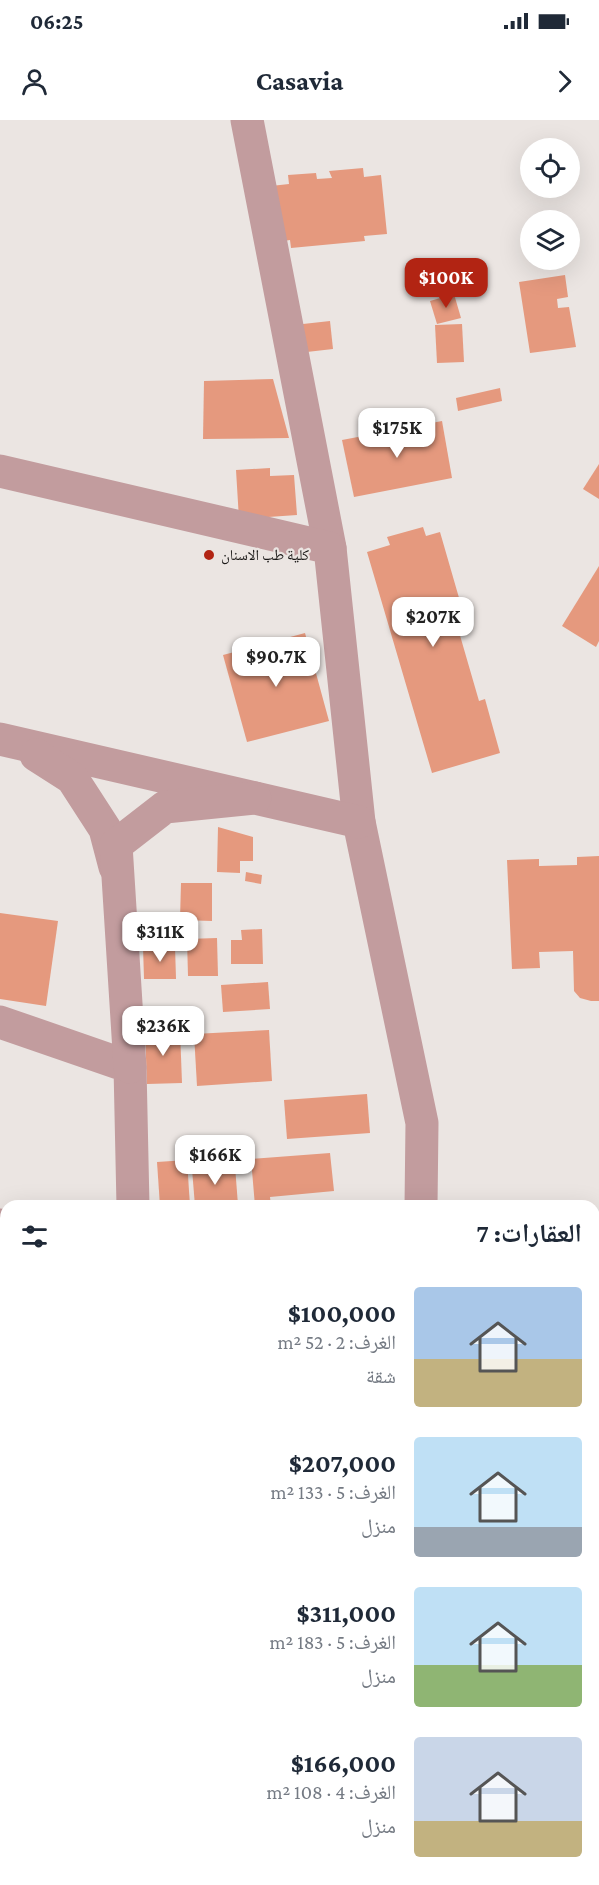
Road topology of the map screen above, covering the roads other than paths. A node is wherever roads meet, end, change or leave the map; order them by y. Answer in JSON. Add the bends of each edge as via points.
{"nodes":[{"id":1,"x":247,"y":120,"type":"edge"},
{"id":2,"x":0,"y":471,"type":"edge"},
{"id":3,"x":330,"y":548,"type":"junction"},
{"id":4,"x":8,"y":741,"type":"edge"},
{"id":5,"x":255,"y":798,"type":"junction"},
{"id":6,"x":359,"y":822,"type":"junction"},
{"id":7,"x":118,"y":876,"type":"junction"},
{"id":8,"x":0,"y":1022,"type":"edge"},
{"id":9,"x":130,"y":1067,"type":"junction"},
{"id":10,"x":133,"y":1200,"type":"edge"},
{"id":11,"x":421,"y":1200,"type":"edge"}],
"edges":[{"from":1,"to":3,"type":"street"},
{"from":2,"to":3,"type":"street"},
{"from":3,"to":6,"type":"street"},
{"from":4,"to":5,"type":"street"},
{"from":4,"to":7,"type":"street","via":[[72,778],[105,829]]},
{"from":5,"to":6,"type":"street"},
{"from":5,"to":7,"type":"street","via":[[165,807],[116,845]]},
{"from":6,"to":11,"type":"street","via":[[422,1123]]},
{"from":7,"to":9,"type":"street"},
{"from":8,"to":9,"type":"street"},
{"from":9,"to":10,"type":"street"}]}
